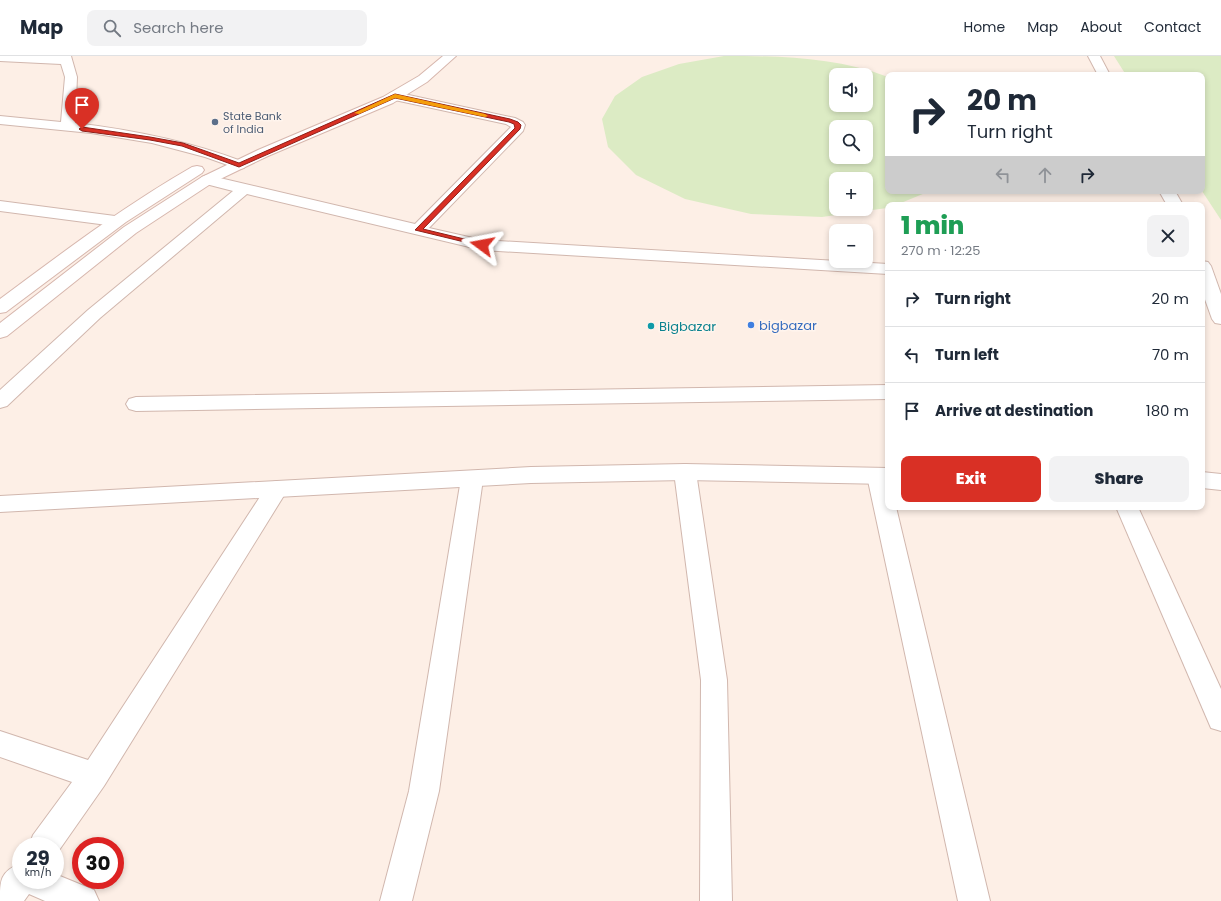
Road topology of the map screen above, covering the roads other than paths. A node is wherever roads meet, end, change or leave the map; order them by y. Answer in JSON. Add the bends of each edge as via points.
{"nodes":[{"id":1,"x":436,"y":56,"type":"edge"},
{"id":2,"x":450,"y":56,"type":"edge"},
{"id":3,"x":1094,"y":56,"type":"edge"},
{"id":4,"x":0,"y":57,"type":"edge"},
{"id":5,"x":66,"y":58,"type":"edge"},
{"id":6,"x":1102,"y":72,"type":"edge"},
{"id":7,"x":395,"y":96,"type":"junction"},
{"id":8,"x":0,"y":120,"type":"edge"},
{"id":9,"x":68,"y":127,"type":"junction"},
{"id":10,"x":222,"y":158,"type":"junction"},
{"id":11,"x":239,"y":165,"type":"junction"},
{"id":12,"x":207,"y":180,"type":"junction"},
{"id":13,"x":244,"y":189,"type":"junction"},
{"id":14,"x":0,"y":206,"type":"edge"},
{"id":15,"x":115,"y":221,"type":"junction"},
{"id":16,"x":418,"y":230,"type":"junction"},
{"id":17,"x":885,"y":268,"type":"edge"},
{"id":18,"x":1205,"y":274,"type":"edge"},
{"id":19,"x":0,"y":308,"type":"edge"},
{"id":20,"x":1221,"y":319,"type":"edge"},
{"id":21,"x":0,"y":332,"type":"edge"},
{"id":22,"x":885,"y":392,"type":"edge"},
{"id":23,"x":0,"y":401,"type":"edge"},
{"id":24,"x":136,"y":404,"type":"dead end"},
{"id":25,"x":685,"y":472,"type":"junction"},
{"id":26,"x":883,"y":476,"type":"edge"},
{"id":27,"x":472,"y":479,"type":"junction"},
{"id":28,"x":1205,"y":480,"type":"edge"},
{"id":29,"x":1221,"y":482,"type":"edge"},
{"id":30,"x":277,"y":489,"type":"junction"},
{"id":31,"x":0,"y":504,"type":"edge"},
{"id":32,"x":890,"y":510,"type":"edge"},
{"id":33,"x":1128,"y":510,"type":"edge"},
{"id":34,"x":1221,"y":719,"type":"edge"},
{"id":35,"x":0,"y":744,"type":"edge"},
{"id":36,"x":94,"y":776,"type":"junction"},
{"id":37,"x":50,"y":837,"type":"edge"},
{"id":38,"x":14,"y":889,"type":"edge"},
{"id":39,"x":54,"y":889,"type":"edge"},
{"id":40,"x":5,"y":901,"type":"edge"},
{"id":41,"x":83,"y":901,"type":"edge"},
{"id":42,"x":396,"y":901,"type":"edge"},
{"id":43,"x":716,"y":901,"type":"edge"},
{"id":44,"x":974,"y":901,"type":"edge"}],
"edges":[{"from":1,"to":10,"type":"street","via":[[403,83],[369,100]]},
{"from":2,"to":7,"type":"street","via":[[423,79]]},
{"from":3,"to":6,"type":"street"},
{"from":4,"to":5,"type":"street"},
{"from":5,"to":9,"type":"street","via":[[71,77]]},
{"from":7,"to":11,"type":"street"},
{"from":7,"to":16,"type":"street","via":[[510,121],[518,125],[518,128]]},
{"from":8,"to":9,"type":"street"},
{"from":9,"to":10,"type":"street","via":[[150,138],[183,145]]},
{"from":10,"to":11,"type":"street"},
{"from":10,"to":15,"type":"street","via":[[154,195]]},
{"from":11,"to":12,"type":"street"},
{"from":12,"to":13,"type":"street"},
{"from":12,"to":21,"type":"street","via":[[130,230]]},
{"from":13,"to":16,"type":"street"},
{"from":13,"to":23,"type":"street","via":[[94,314]]},
{"from":14,"to":15,"type":"street"},
{"from":15,"to":19,"type":"street"},
{"from":16,"to":17,"type":"street","via":[[482,245]]},
{"from":18,"to":20,"type":"street"},
{"from":22,"to":24,"type":"street"},
{"from":25,"to":26,"type":"street"},
{"from":25,"to":27,"type":"street","via":[[531,475]]},
{"from":25,"to":43,"type":"street","via":[[714,680]]},
{"from":27,"to":30,"type":"street"},
{"from":27,"to":42,"type":"street","via":[[424,791]]},
{"from":28,"to":29,"type":"street"},
{"from":30,"to":31,"type":"street"},
{"from":30,"to":36,"type":"street"},
{"from":32,"to":44,"type":"street"},
{"from":33,"to":34,"type":"street"},
{"from":35,"to":36,"type":"street"},
{"from":36,"to":37,"type":"street"},
{"from":38,"to":40,"type":"street"},
{"from":39,"to":41,"type":"street"}]}
